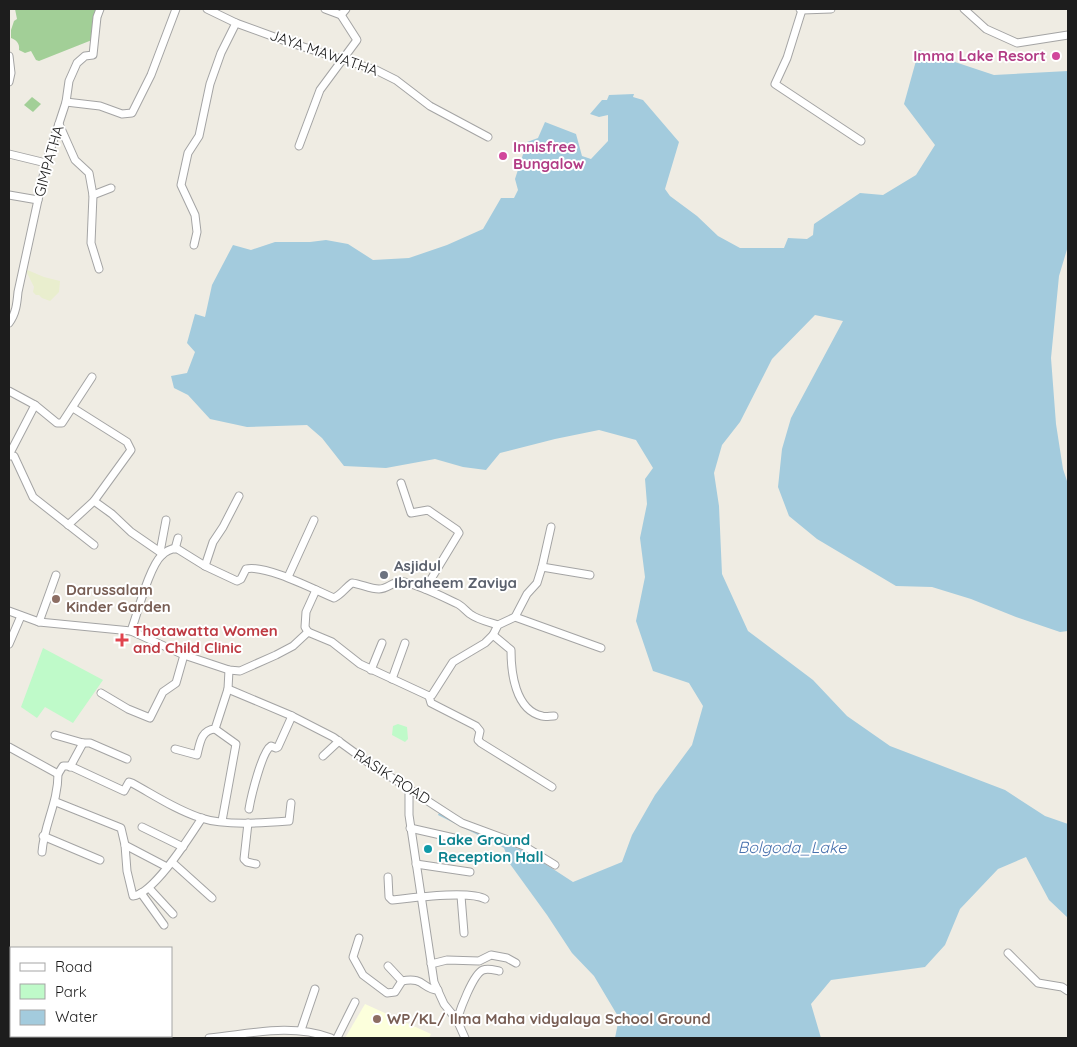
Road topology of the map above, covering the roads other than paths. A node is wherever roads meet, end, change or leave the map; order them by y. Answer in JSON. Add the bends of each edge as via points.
{"nodes":[{"id":1,"x":100,"y":9,"type":"edge"},
{"id":2,"x":176,"y":9,"type":"edge"},
{"id":3,"x":206,"y":9,"type":"edge"},
{"id":4,"x":325,"y":9,"type":"edge"},
{"id":5,"x":801,"y":9,"type":"edge"},
{"id":6,"x":830,"y":9,"type":"edge"},
{"id":7,"x":964,"y":9,"type":"edge"},
{"id":8,"x":344,"y":12,"type":"edge"},
{"id":9,"x":236,"y":23,"type":"junction"},
{"id":10,"x":1068,"y":35,"type":"edge"},
{"id":11,"x":9,"y":56,"type":"edge"},
{"id":12,"x":343,"y":59,"type":"junction"},
{"id":13,"x":9,"y":82,"type":"edge"},
{"id":14,"x":66,"y":102,"type":"junction"},
{"id":15,"x":59,"y":124,"type":"junction"},
{"id":16,"x":488,"y":137,"type":"dead end"},
{"id":17,"x":861,"y":141,"type":"dead end"},
{"id":18,"x":299,"y":146,"type":"dead end"},
{"id":19,"x":9,"y":154,"type":"edge"},
{"id":20,"x":46,"y":163,"type":"junction"},
{"id":21,"x":111,"y":188,"type":"dead end"},
{"id":22,"x":93,"y":194,"type":"junction"},
{"id":23,"x":9,"y":195,"type":"edge"},
{"id":24,"x":38,"y":200,"type":"junction"},
{"id":25,"x":194,"y":245,"type":"dead end"},
{"id":26,"x":99,"y":268,"type":"dead end"},
{"id":27,"x":9,"y":297,"type":"edge"},
{"id":28,"x":17,"y":300,"type":"junction"},
{"id":29,"x":9,"y":323,"type":"edge"},
{"id":30,"x":92,"y":377,"type":"dead end"},
{"id":31,"x":9,"y":391,"type":"edge"},
{"id":32,"x":35,"y":405,"type":"junction"},
{"id":33,"x":73,"y":408,"type":"junction"},
{"id":34,"x":9,"y":456,"type":"edge"},
{"id":35,"x":401,"y":483,"type":"dead end"},
{"id":36,"x":239,"y":496,"type":"dead end"},
{"id":37,"x":94,"y":501,"type":"junction"},
{"id":38,"x":166,"y":520,"type":"dead end"},
{"id":39,"x":314,"y":520,"type":"dead end"},
{"id":40,"x":68,"y":525,"type":"junction"},
{"id":41,"x":551,"y":527,"type":"dead end"},
{"id":42,"x":178,"y":538,"type":"dead end"},
{"id":43,"x":94,"y":546,"type":"dead end"},
{"id":44,"x":175,"y":549,"type":"junction"},
{"id":45,"x":161,"y":554,"type":"junction"},
{"id":46,"x":205,"y":566,"type":"junction"},
{"id":47,"x":542,"y":567,"type":"junction"},
{"id":48,"x":56,"y":575,"type":"dead end"},
{"id":49,"x":590,"y":575,"type":"dead end"},
{"id":50,"x":288,"y":577,"type":"junction"},
{"id":51,"x":426,"y":589,"type":"junction"},
{"id":52,"x":316,"y":590,"type":"junction"},
{"id":53,"x":9,"y":611,"type":"edge"},
{"id":54,"x":21,"y":616,"type":"junction"},
{"id":55,"x":515,"y":617,"type":"junction"},
{"id":56,"x":39,"y":622,"type":"junction"},
{"id":57,"x":498,"y":625,"type":"junction"},
{"id":58,"x":131,"y":631,"type":"junction"},
{"id":59,"x":308,"y":632,"type":"junction"},
{"id":60,"x":493,"y":635,"type":"junction"},
{"id":61,"x":382,"y":643,"type":"dead end"},
{"id":62,"x":405,"y":643,"type":"dead end"},
{"id":63,"x":9,"y":644,"type":"edge"},
{"id":64,"x":601,"y":648,"type":"dead end"},
{"id":65,"x":184,"y":655,"type":"junction"},
{"id":66,"x":229,"y":670,"type":"junction"},
{"id":67,"x":371,"y":670,"type":"junction"},
{"id":68,"x":392,"y":679,"type":"junction"},
{"id":69,"x":228,"y":689,"type":"junction"},
{"id":70,"x":101,"y":693,"type":"dead end"},
{"id":71,"x":429,"y":696,"type":"junction"},
{"id":72,"x":292,"y":716,"type":"junction"},
{"id":73,"x":554,"y":716,"type":"dead end"},
{"id":74,"x":215,"y":729,"type":"junction"},
{"id":75,"x":56,"y":735,"type":"dead end"},
{"id":76,"x":339,"y":741,"type":"junction"},
{"id":77,"x":83,"y":743,"type":"junction"},
{"id":78,"x":9,"y":747,"type":"edge"},
{"id":79,"x":175,"y":749,"type":"dead end"},
{"id":80,"x":323,"y":756,"type":"dead end"},
{"id":81,"x":127,"y":759,"type":"dead end"},
{"id":82,"x":70,"y":767,"type":"junction"},
{"id":83,"x":58,"y":774,"type":"junction"},
{"id":84,"x":552,"y":787,"type":"dead end"},
{"id":85,"x":409,"y":788,"type":"junction"},
{"id":86,"x":56,"y":802,"type":"junction"},
{"id":87,"x":291,"y":803,"type":"dead end"},
{"id":88,"x":248,"y":809,"type":"dead end"},
{"id":89,"x":202,"y":818,"type":"junction"},
{"id":90,"x":222,"y":821,"type":"junction"},
{"id":91,"x":248,"y":823,"type":"junction"},
{"id":92,"x":142,"y":827,"type":"dead end"},
{"id":93,"x":410,"y":828,"type":"junction"},
{"id":94,"x":43,"y":836,"type":"junction"},
{"id":95,"x":454,"y":838,"type":"dead end"},
{"id":96,"x":125,"y":845,"type":"junction"},
{"id":97,"x":183,"y":847,"type":"junction"},
{"id":98,"x":42,"y":852,"type":"dead end"},
{"id":99,"x":100,"y":860,"type":"dead end"},
{"id":100,"x":256,"y":864,"type":"dead end"},
{"id":101,"x":416,"y":864,"type":"junction"},
{"id":102,"x":169,"y":865,"type":"junction"},
{"id":103,"x":555,"y":865,"type":"dead end"},
{"id":104,"x":470,"y":872,"type":"dead end"},
{"id":105,"x":388,"y":877,"type":"dead end"},
{"id":106,"x":149,"y":888,"type":"junction"},
{"id":107,"x":141,"y":894,"type":"junction"},
{"id":108,"x":461,"y":896,"type":"junction"},
{"id":109,"x":212,"y":898,"type":"dead end"},
{"id":110,"x":422,"y":898,"type":"junction"},
{"id":111,"x":485,"y":899,"type":"dead end"},
{"id":112,"x":173,"y":914,"type":"dead end"},
{"id":113,"x":164,"y":925,"type":"dead end"},
{"id":114,"x":464,"y":933,"type":"dead end"},
{"id":115,"x":359,"y":938,"type":"dead end"},
{"id":116,"x":1008,"y":953,"type":"dead end"},
{"id":117,"x":516,"y":963,"type":"dead end"},
{"id":118,"x":431,"y":964,"type":"junction"},
{"id":119,"x":388,"y":966,"type":"dead end"},
{"id":120,"x":499,"y":971,"type":"dead end"},
{"id":121,"x":402,"y":981,"type":"junction"},
{"id":122,"x":315,"y":989,"type":"dead end"},
{"id":123,"x":438,"y":990,"type":"junction"},
{"id":124,"x":1068,"y":991,"type":"edge"},
{"id":125,"x":355,"y":1002,"type":"dead end"},
{"id":126,"x":457,"y":1020,"type":"junction"},
{"id":127,"x":301,"y":1030,"type":"junction"},
{"id":128,"x":209,"y":1038,"type":"edge"},
{"id":129,"x":222,"y":1038,"type":"edge"},
{"id":130,"x":332,"y":1038,"type":"edge"},
{"id":131,"x":337,"y":1038,"type":"edge"},
{"id":132,"x":465,"y":1038,"type":"edge"}],
"edges":[{"from":1,"to":14,"type":"street","name":"GIMPATHA","via":[[93,55],[85,56],[77,63],[69,81]]},
{"from":2,"to":14,"type":"street","via":[[151,75],[132,113],[122,114],[100,106]]},
{"from":3,"to":9,"type":"street","name":"JAYA MAWATHA"},
{"from":4,"to":8,"type":"street"},
{"from":5,"to":6,"type":"street"},
{"from":5,"to":17,"type":"street","via":[[787,58],[775,84]]},
{"from":7,"to":10,"type":"street","via":[[986,29],[1017,43]]},
{"from":8,"to":12,"type":"street","via":[[357,40]]},
{"from":9,"to":12,"type":"street","name":"JAYA MAWATHA"},
{"from":9,"to":25,"type":"street","via":[[210,84],[199,136],[188,153],[181,185],[195,215],[197,232]]},
{"from":11,"to":13,"type":"street"},
{"from":12,"to":16,"type":"street","name":"JAYA MAWATHA","via":[[383,73],[430,106]]},
{"from":12,"to":18,"type":"street","via":[[320,90]]},
{"from":14,"to":15,"type":"street","name":"GIMPATHA"},
{"from":15,"to":20,"type":"street","name":"GIMPATHA"},
{"from":15,"to":22,"type":"street","via":[[75,160],[90,173]]},
{"from":19,"to":20,"type":"street"},
{"from":20,"to":24,"type":"street","name":"GIMPATHA"},
{"from":21,"to":22,"type":"street"},
{"from":22,"to":26,"type":"street","via":[[91,243]]},
{"from":23,"to":24,"type":"street"},
{"from":24,"to":28,"type":"street","name":"GIMPATHA"},
{"from":27,"to":28,"type":"street"},
{"from":28,"to":29,"type":"street","name":"GIMPATHA"},
{"from":30,"to":33,"type":"street"},
{"from":31,"to":32,"type":"street"},
{"from":32,"to":33,"type":"street","via":[[57,423],[62,423]]},
{"from":32,"to":34,"type":"street"},
{"from":33,"to":37,"type":"street","via":[[130,445],[129,455]]},
{"from":34,"to":40,"type":"street","via":[[14,456],[33,497]]},
{"from":35,"to":51,"type":"street","via":[[411,513],[428,510],[459,533]]},
{"from":36,"to":46,"type":"street","via":[[213,542]]},
{"from":37,"to":40,"type":"street"},
{"from":37,"to":45,"type":"street"},
{"from":38,"to":45,"type":"street"},
{"from":39,"to":50,"type":"street"},
{"from":40,"to":43,"type":"street"},
{"from":41,"to":47,"type":"street"},
{"from":42,"to":44,"type":"street"},
{"from":44,"to":45,"type":"street"},
{"from":44,"to":46,"type":"street"},
{"from":45,"to":58,"type":"street","via":[[152,569]]},
{"from":46,"to":50,"type":"street","via":[[238,581],[246,568],[252,567]]},
{"from":47,"to":49,"type":"street"},
{"from":47,"to":55,"type":"street","via":[[537,583]]},
{"from":48,"to":56,"type":"street"},
{"from":50,"to":52,"type":"street"},
{"from":51,"to":52,"type":"street","via":[[403,582],[378,589],[352,583],[334,598]]},
{"from":51,"to":57,"type":"street","via":[[458,604],[481,620]]},
{"from":52,"to":59,"type":"street","via":[[306,612]]},
{"from":53,"to":54,"type":"street"},
{"from":54,"to":56,"type":"street"},
{"from":54,"to":63,"type":"street"},
{"from":55,"to":57,"type":"street"},
{"from":55,"to":64,"type":"street"},
{"from":56,"to":58,"type":"street"},
{"from":57,"to":60,"type":"street"},
{"from":58,"to":65,"type":"street"},
{"from":59,"to":66,"type":"street","via":[[276,656],[240,671]]},
{"from":59,"to":67,"type":"street","via":[[332,642]]},
{"from":60,"to":71,"type":"street","via":[[453,662]]},
{"from":60,"to":73,"type":"street","via":[[511,650],[517,692],[522,701],[530,711],[542,717]]},
{"from":61,"to":67,"type":"street"},
{"from":62,"to":68,"type":"street"},
{"from":65,"to":66,"type":"street"},
{"from":65,"to":70,"type":"street","via":[[176,683],[163,692],[150,718]]},
{"from":66,"to":69,"type":"street"},
{"from":67,"to":68,"type":"street"},
{"from":68,"to":71,"type":"street"},
{"from":69,"to":72,"type":"street","name":"RASIK ROAD"},
{"from":69,"to":74,"type":"street"},
{"from":71,"to":84,"type":"street","via":[[431,702],[476,726],[481,743]]},
{"from":72,"to":76,"type":"street","name":"RASIK ROAD"},
{"from":72,"to":88,"type":"street","via":[[278,747],[267,749]]},
{"from":74,"to":79,"type":"street","via":[[208,729],[202,735],[197,755]]},
{"from":74,"to":90,"type":"street","via":[[236,744]]},
{"from":75,"to":77,"type":"street"},
{"from":76,"to":80,"type":"street"},
{"from":76,"to":85,"type":"street","name":"RASIK ROAD"},
{"from":77,"to":81,"type":"street"},
{"from":77,"to":82,"type":"street"},
{"from":78,"to":83,"type":"street"},
{"from":82,"to":83,"type":"street","via":[[63,766]]},
{"from":82,"to":89,"type":"street","via":[[124,791],[129,782],[132,783]]},
{"from":83,"to":86,"type":"street"},
{"from":85,"to":93,"type":"street"},
{"from":85,"to":103,"type":"street","name":"RASIK ROAD","via":[[462,823],[524,846]]},
{"from":86,"to":94,"type":"street"},
{"from":86,"to":96,"type":"street","via":[[118,826],[123,831]]},
{"from":87,"to":91,"type":"street","via":[[289,822]]},
{"from":89,"to":90,"type":"street"},
{"from":89,"to":97,"type":"street"},
{"from":90,"to":91,"type":"street"},
{"from":91,"to":100,"type":"street","via":[[244,859]]},
{"from":92,"to":97,"type":"street"},
{"from":93,"to":95,"type":"street"},
{"from":93,"to":101,"type":"street"},
{"from":94,"to":98,"type":"street"},
{"from":94,"to":99,"type":"street"},
{"from":96,"to":102,"type":"street"},
{"from":96,"to":107,"type":"street","via":[[132,894]]},
{"from":97,"to":102,"type":"street"},
{"from":101,"to":104,"type":"street"},
{"from":101,"to":110,"type":"street"},
{"from":102,"to":106,"type":"street"},
{"from":102,"to":109,"type":"street"},
{"from":105,"to":110,"type":"street","via":[[390,900]]},
{"from":106,"to":107,"type":"street"},
{"from":106,"to":112,"type":"street"},
{"from":107,"to":113,"type":"street"},
{"from":108,"to":110,"type":"street"},
{"from":108,"to":111,"type":"street"},
{"from":108,"to":114,"type":"street"},
{"from":110,"to":118,"type":"street"},
{"from":115,"to":121,"type":"street","via":[[353,957],[363,975],[387,994],[395,992]]},
{"from":116,"to":124,"type":"street","via":[[1038,983]]},
{"from":117,"to":118,"type":"street","via":[[492,955],[479,961],[447,960]]},
{"from":118,"to":123,"type":"street"},
{"from":119,"to":121,"type":"street"},
{"from":120,"to":126,"type":"street","via":[[482,970],[479,973]]},
{"from":121,"to":123,"type":"street","via":[[417,980]]},
{"from":122,"to":127,"type":"street"},
{"from":123,"to":126,"type":"street"},
{"from":125,"to":131,"type":"street"},
{"from":126,"to":132,"type":"street"},
{"from":127,"to":129,"type":"street","via":[[281,1029]]},
{"from":127,"to":130,"type":"street"},
{"from":128,"to":129,"type":"street"}]}
